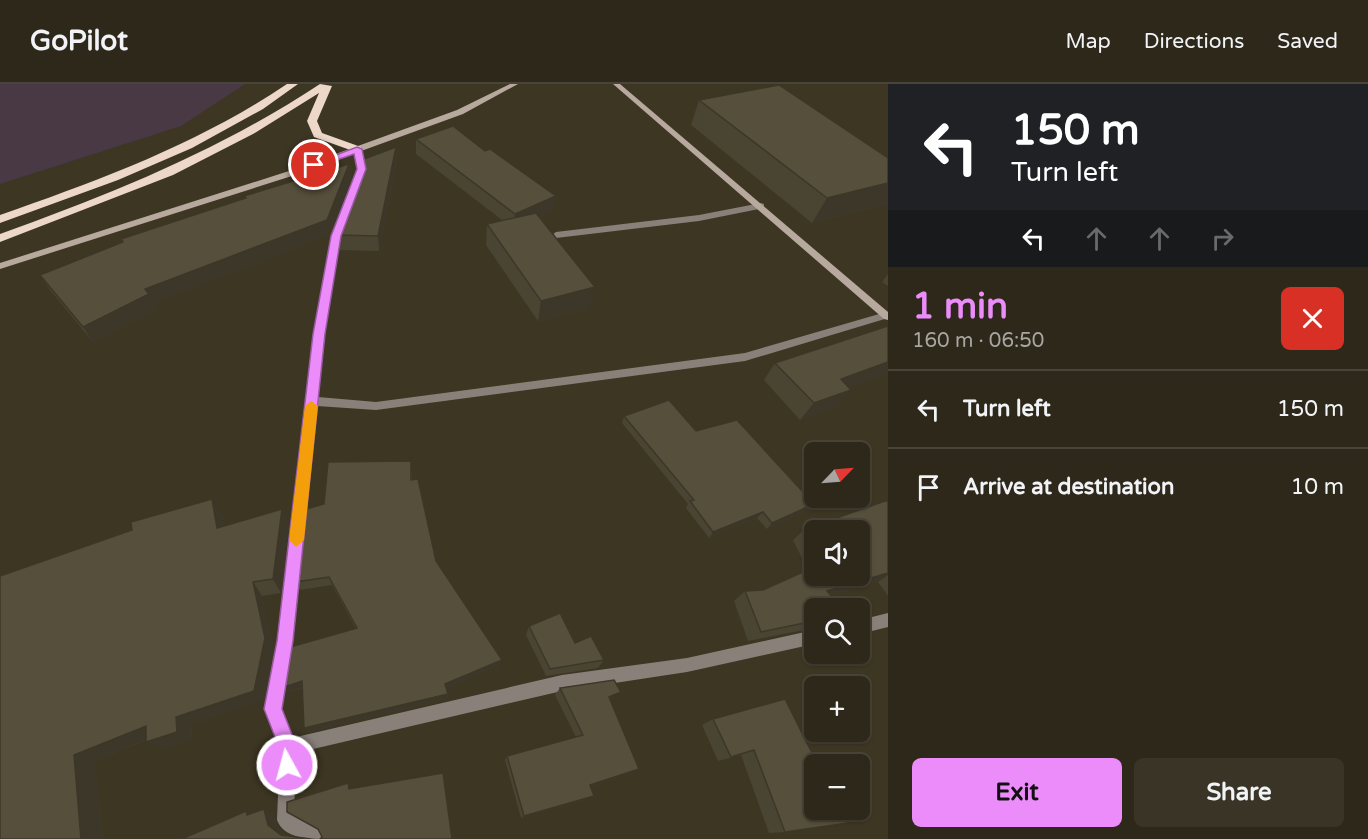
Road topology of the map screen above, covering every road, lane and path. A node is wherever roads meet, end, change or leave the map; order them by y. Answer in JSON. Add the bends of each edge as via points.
{"nodes":[{"id":1,"x":293,"y":84,"type":"edge"},
{"id":2,"x":327,"y":84,"type":"edge"},
{"id":3,"x":515,"y":84,"type":"edge"},
{"id":4,"x":616,"y":84,"type":"edge"},
{"id":5,"x":357,"y":149,"type":"junction"},
{"id":6,"x":761,"y":206,"type":"junction"},
{"id":7,"x":0,"y":219,"type":"edge"},
{"id":8,"x":556,"y":235,"type":"edge"},
{"id":9,"x":0,"y":238,"type":"edge"},
{"id":10,"x":0,"y":266,"type":"edge"},
{"id":11,"x":887,"y":316,"type":"edge"},
{"id":12,"x":312,"y":401,"type":"junction"},
{"id":13,"x":888,"y":620,"type":"edge"},
{"id":14,"x":870,"y":624,"type":"edge"},
{"id":15,"x":804,"y":639,"type":"edge"},
{"id":16,"x":288,"y":747,"type":"junction"},
{"id":17,"x":318,"y":839,"type":"edge"}],
"edges":[{"from":1,"to":7,"type":"highway","via":[[227,127],[165,157]]},
{"from":2,"to":5,"type":"highway","via":[[312,121],[318,135]]},
{"from":2,"to":9,"type":"highway","via":[[244,137],[162,177]]},
{"from":3,"to":5,"type":"main road","via":[[460,112]]},
{"from":4,"to":6,"type":"main road"},
{"from":5,"to":10,"type":"main road"},
{"from":5,"to":12,"type":"street","via":[[361,169],[336,236]]},
{"from":6,"to":8,"type":"street","via":[[699,218]]},
{"from":6,"to":11,"type":"main road"},
{"from":11,"to":12,"type":"street","via":[[745,357],[376,406]]},
{"from":12,"to":16,"type":"street","via":[[285,641],[273,709]]},
{"from":13,"to":14,"type":"street"},
{"from":15,"to":16,"type":"street","via":[[687,665],[562,683]]},
{"from":16,"to":17,"type":"street","via":[[285,820]]}]}
